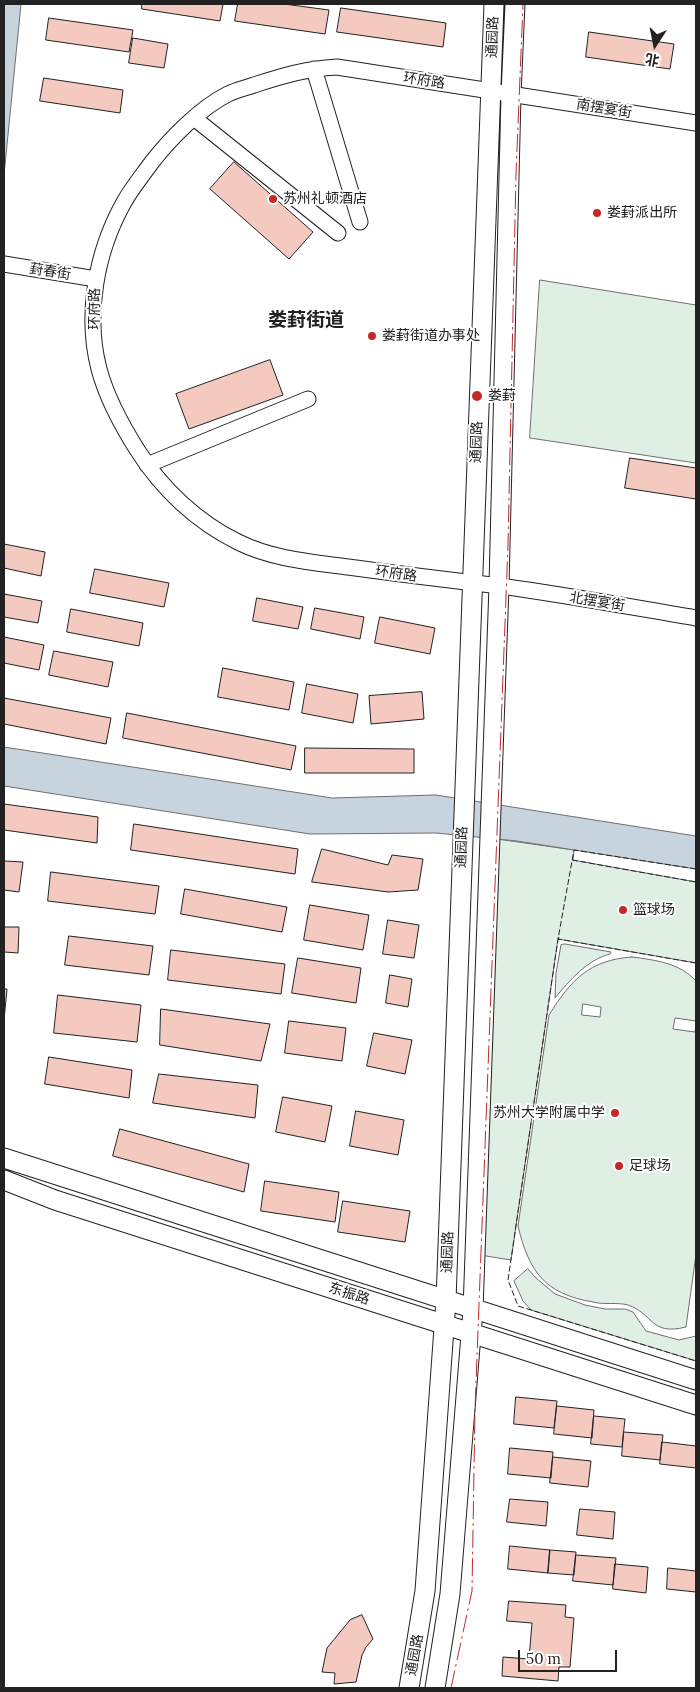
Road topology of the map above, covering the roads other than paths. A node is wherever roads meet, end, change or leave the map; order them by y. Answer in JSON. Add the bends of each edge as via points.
{"nodes":[{"id":1,"x":494,"y":4,"type":"edge"},
{"id":2,"x":515,"y":4,"type":"edge"},
{"id":3,"x":314,"y":69,"type":"junction"},
{"id":4,"x":491,"y":91,"type":"junction"},
{"id":5,"x":511,"y":95,"type":"junction"},
{"id":6,"x":194,"y":118,"type":"junction"},
{"id":7,"x":696,"y":123,"type":"edge"},
{"id":8,"x":360,"y":222,"type":"dead end"},
{"id":9,"x":338,"y":232,"type":"dead end"},
{"id":10,"x":4,"y":264,"type":"edge"},
{"id":11,"x":96,"y":279,"type":"junction"},
{"id":12,"x":308,"y":399,"type":"dead end"},
{"id":13,"x":147,"y":465,"type":"junction"},
{"id":14,"x":472,"y":584,"type":"junction"},
{"id":15,"x":498,"y":586,"type":"junction"},
{"id":16,"x":696,"y":618,"type":"edge"},
{"id":17,"x":4,"y":1158,"type":"edge"},
{"id":18,"x":4,"y":1180,"type":"edge"},
{"id":19,"x":446,"y":1300,"type":"junction"},
{"id":20,"x":473,"y":1310,"type":"junction"},
{"id":21,"x":444,"y":1325,"type":"junction"},
{"id":22,"x":471,"y":1334,"type":"junction"},
{"id":23,"x":696,"y":1380,"type":"edge"},
{"id":24,"x":696,"y":1405,"type":"edge"},
{"id":25,"x":409,"y":1688,"type":"edge"},
{"id":26,"x":435,"y":1688,"type":"edge"}],
"edges":[{"from":1,"to":4,"type":"main road","name":"通园路"},
{"from":2,"to":5,"type":"main road","name":"通园路"},
{"from":3,"to":4,"type":"street","name":"环府路","via":[[337,67]]},
{"from":3,"to":6,"type":"street","name":"环府路","via":[[291,73],[227,95]]},
{"from":3,"to":8,"type":"street"},
{"from":4,"to":5,"type":"street","name":"环府路"},
{"from":4,"to":14,"type":"main road","name":"通园路"},
{"from":5,"to":7,"type":"street","name":"南摆宴街"},
{"from":5,"to":15,"type":"main road","name":"通园路"},
{"from":6,"to":9,"type":"street"},
{"from":6,"to":11,"type":"street","name":"环府路","via":[[163,148],[131,189],[108,236]]},
{"from":10,"to":11,"type":"street","name":"葑春街"},
{"from":11,"to":13,"type":"street","name":"环府路","via":[[95,345],[99,369],[124,430]]},
{"from":12,"to":13,"type":"street"},
{"from":13,"to":14,"type":"street","name":"环府路","via":[[199,519],[238,542],[282,558]]},
{"from":14,"to":15,"type":"street","name":"环府路"},
{"from":14,"to":19,"type":"main road","name":"通园路"},
{"from":15,"to":16,"type":"street","name":"北摆宴街"},
{"from":15,"to":20,"type":"main road","name":"通园路"},
{"from":17,"to":19,"type":"main road","name":"东振路"},
{"from":18,"to":21,"type":"main road","name":"东振路","via":[[54,1200]]},
{"from":19,"to":20,"type":"main road","name":"东振路"},
{"from":19,"to":21,"type":"main road","name":"通园路"},
{"from":20,"to":22,"type":"main road","name":"通园路"},
{"from":20,"to":23,"type":"main road","name":"东振路"},
{"from":21,"to":22,"type":"main road","name":"东振路"},
{"from":21,"to":25,"type":"main road","name":"通园路","via":[[425,1591]]},
{"from":22,"to":24,"type":"main road","name":"东振路"},
{"from":22,"to":26,"type":"main road","name":"通园路","via":[[450,1594]]}]}
